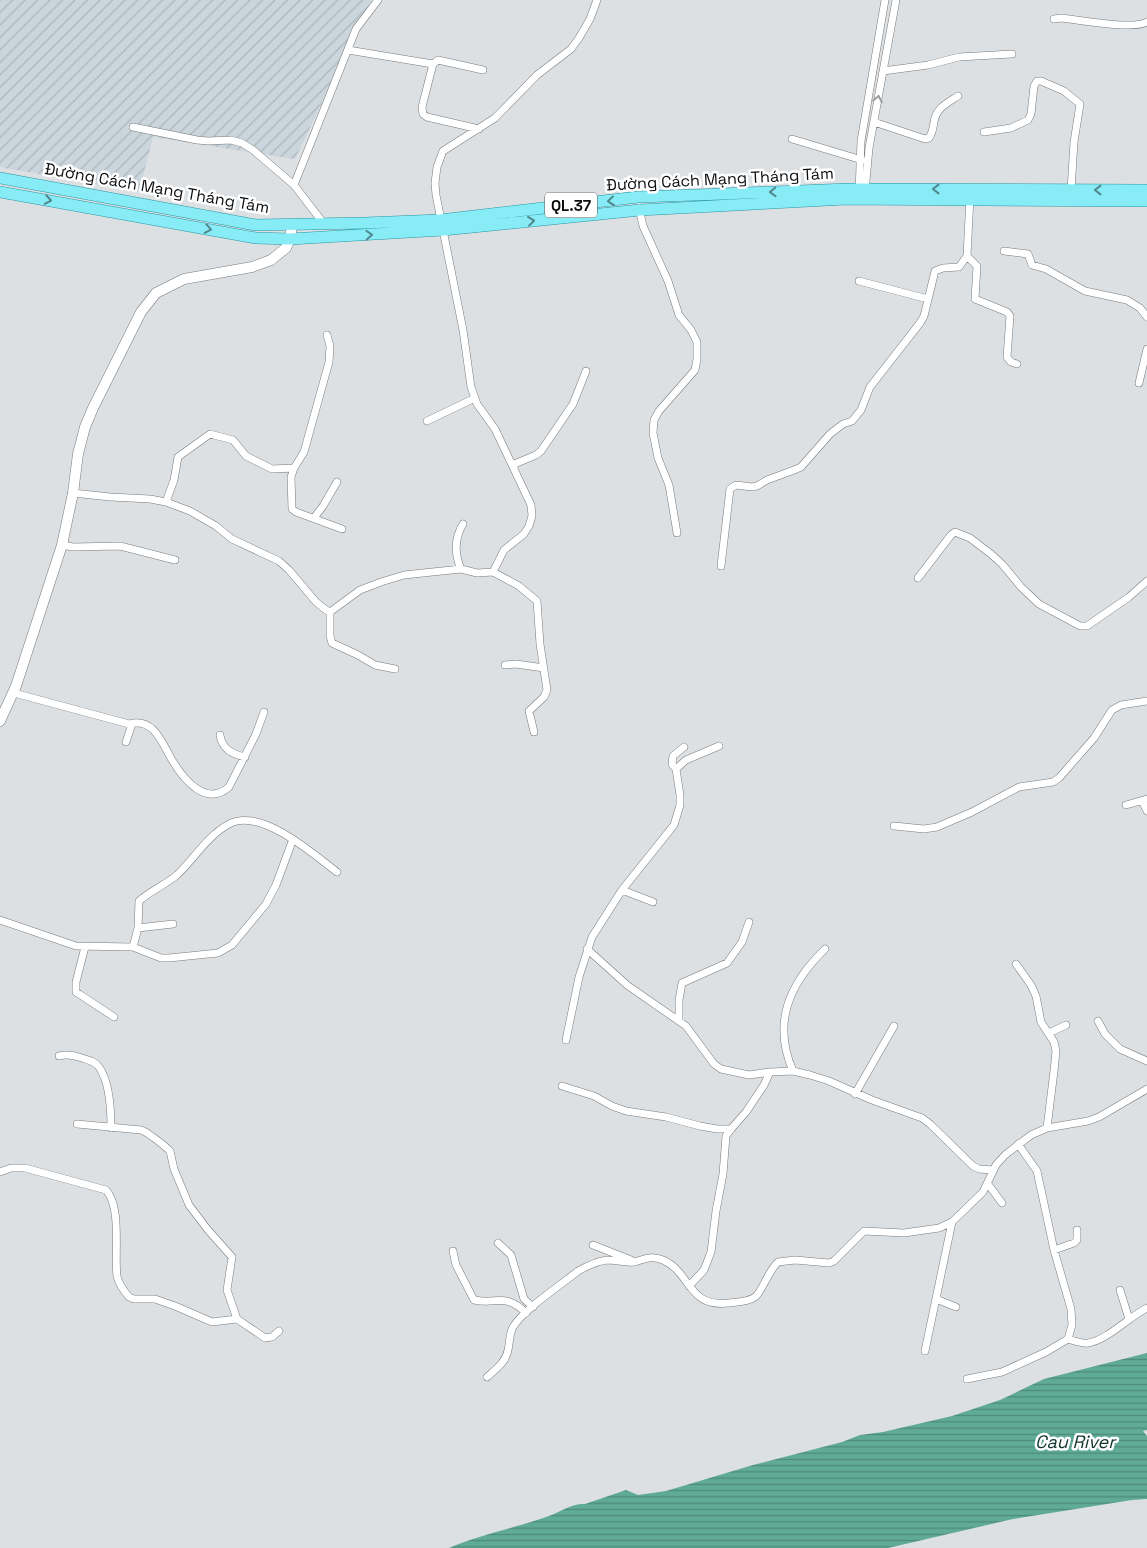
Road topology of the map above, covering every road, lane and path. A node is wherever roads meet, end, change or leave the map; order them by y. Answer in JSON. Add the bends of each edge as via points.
{"nodes":[{"id":1,"x":378,"y":0,"type":"edge"},
{"id":2,"x":597,"y":0,"type":"edge"},
{"id":3,"x":885,"y":1,"type":"edge"},
{"id":4,"x":896,"y":2,"type":"edge"},
{"id":5,"x":1054,"y":19,"type":"dead end"},
{"id":6,"x":1147,"y":22,"type":"edge"},
{"id":7,"x":348,"y":50,"type":"junction"},
{"id":8,"x":1012,"y":54,"type":"dead end"},
{"id":9,"x":433,"y":64,"type":"junction"},
{"id":10,"x":483,"y":70,"type":"dead end"},
{"id":11,"x":883,"y":71,"type":"junction"},
{"id":12,"x":958,"y":96,"type":"dead end"},
{"id":13,"x":874,"y":122,"type":"junction"},
{"id":14,"x":133,"y":127,"type":"dead end"},
{"id":15,"x":479,"y":129,"type":"junction"},
{"id":16,"x":984,"y":132,"type":"dead end"},
{"id":17,"x":792,"y":139,"type":"dead end"},
{"id":18,"x":860,"y":157,"type":"junction"},
{"id":19,"x":868,"y":162,"type":"junction"},
{"id":20,"x":0,"y":178,"type":"edge"},
{"id":21,"x":294,"y":185,"type":"junction"},
{"id":22,"x":1071,"y":190,"type":"junction"},
{"id":23,"x":1147,"y":190,"type":"edge"},
{"id":24,"x":0,"y":192,"type":"edge"},
{"id":25,"x":722,"y":194,"type":"junction"},
{"id":26,"x":862,"y":194,"type":"junction"},
{"id":27,"x":970,"y":195,"type":"junction"},
{"id":28,"x":638,"y":198,"type":"junction"},
{"id":29,"x":1147,"y":201,"type":"edge"},
{"id":30,"x":722,"y":206,"type":"junction"},
{"id":31,"x":640,"y":210,"type":"junction"},
{"id":32,"x":324,"y":224,"type":"junction"},
{"id":33,"x":292,"y":225,"type":"junction"},
{"id":34,"x":441,"y":225,"type":"junction"},
{"id":35,"x":290,"y":239,"type":"junction"},
{"id":36,"x":1004,"y":250,"type":"dead end"},
{"id":37,"x":967,"y":256,"type":"junction"},
{"id":38,"x":859,"y":281,"type":"dead end"},
{"id":39,"x":928,"y":299,"type":"junction"},
{"id":40,"x":1147,"y":317,"type":"edge"},
{"id":41,"x":327,"y":335,"type":"dead end"},
{"id":42,"x":1147,"y":348,"type":"edge"},
{"id":43,"x":1017,"y":364,"type":"dead end"},
{"id":44,"x":586,"y":371,"type":"dead end"},
{"id":45,"x":1138,"y":382,"type":"dead end"},
{"id":46,"x":474,"y":398,"type":"junction"},
{"id":47,"x":427,"y":421,"type":"dead end"},
{"id":48,"x":512,"y":466,"type":"junction"},
{"id":49,"x":294,"y":468,"type":"junction"},
{"id":50,"x":336,"y":482,"type":"dead end"},
{"id":51,"x":74,"y":493,"type":"junction"},
{"id":52,"x":166,"y":502,"type":"junction"},
{"id":53,"x":314,"y":518,"type":"junction"},
{"id":54,"x":463,"y":524,"type":"dead end"},
{"id":55,"x":342,"y":529,"type":"dead end"},
{"id":56,"x":677,"y":533,"type":"dead end"},
{"id":57,"x":62,"y":544,"type":"junction"},
{"id":58,"x":175,"y":560,"type":"dead end"},
{"id":59,"x":721,"y":566,"type":"dead end"},
{"id":60,"x":461,"y":569,"type":"junction"},
{"id":61,"x":494,"y":572,"type":"junction"},
{"id":62,"x":918,"y":578,"type":"dead end"},
{"id":63,"x":1147,"y":581,"type":"edge"},
{"id":64,"x":330,"y":612,"type":"junction"},
{"id":65,"x":505,"y":664,"type":"dead end"},
{"id":66,"x":544,"y":668,"type":"junction"},
{"id":67,"x":395,"y":669,"type":"dead end"},
{"id":68,"x":8,"y":699,"type":"edge"},
{"id":69,"x":1147,"y":701,"type":"edge"},
{"id":70,"x":264,"y":712,"type":"dead end"},
{"id":71,"x":0,"y":721,"type":"edge"},
{"id":72,"x":129,"y":724,"type":"junction"},
{"id":73,"x":534,"y":732,"type":"dead end"},
{"id":74,"x":220,"y":735,"type":"dead end"},
{"id":75,"x":126,"y":742,"type":"dead end"},
{"id":76,"x":719,"y":746,"type":"dead end"},
{"id":77,"x":684,"y":747,"type":"dead end"},
{"id":78,"x":245,"y":757,"type":"junction"},
{"id":79,"x":676,"y":769,"type":"junction"},
{"id":80,"x":1145,"y":800,"type":"edge"},
{"id":81,"x":1126,"y":805,"type":"dead end"},
{"id":82,"x":1147,"y":811,"type":"edge"},
{"id":83,"x":894,"y":826,"type":"dead end"},
{"id":84,"x":293,"y":839,"type":"junction"},
{"id":85,"x":337,"y":872,"type":"dead end"},
{"id":86,"x":622,"y":890,"type":"junction"},
{"id":87,"x":653,"y":902,"type":"dead end"},
{"id":88,"x":0,"y":920,"type":"edge"},
{"id":89,"x":749,"y":922,"type":"dead end"},
{"id":90,"x":173,"y":924,"type":"dead end"},
{"id":91,"x":138,"y":928,"type":"junction"},
{"id":92,"x":85,"y":947,"type":"junction"},
{"id":93,"x":133,"y":947,"type":"junction"},
{"id":94,"x":587,"y":949,"type":"junction"},
{"id":95,"x":825,"y":949,"type":"dead end"},
{"id":96,"x":1016,"y":964,"type":"dead end"},
{"id":97,"x":114,"y":1017,"type":"dead end"},
{"id":98,"x":679,"y":1021,"type":"junction"},
{"id":99,"x":1098,"y":1021,"type":"dead end"},
{"id":100,"x":1066,"y":1025,"type":"dead end"},
{"id":101,"x":894,"y":1026,"type":"dead end"},
{"id":102,"x":1049,"y":1033,"type":"junction"},
{"id":103,"x":566,"y":1040,"type":"dead end"},
{"id":104,"x":59,"y":1056,"type":"dead end"},
{"id":105,"x":1147,"y":1061,"type":"edge"},
{"id":106,"x":793,"y":1071,"type":"junction"},
{"id":107,"x":770,"y":1072,"type":"junction"},
{"id":108,"x":562,"y":1086,"type":"dead end"},
{"id":109,"x":1147,"y":1089,"type":"edge"},
{"id":110,"x":856,"y":1094,"type":"junction"},
{"id":111,"x":77,"y":1124,"type":"dead end"},
{"id":112,"x":111,"y":1128,"type":"junction"},
{"id":113,"x":1046,"y":1128,"type":"junction"},
{"id":114,"x":730,"y":1129,"type":"junction"},
{"id":115,"x":1018,"y":1144,"type":"junction"},
{"id":116,"x":993,"y":1170,"type":"junction"},
{"id":117,"x":0,"y":1172,"type":"edge"},
{"id":118,"x":988,"y":1184,"type":"junction"},
{"id":119,"x":1002,"y":1203,"type":"dead end"},
{"id":120,"x":952,"y":1222,"type":"junction"},
{"id":121,"x":1077,"y":1230,"type":"dead end"},
{"id":122,"x":498,"y":1243,"type":"dead end"},
{"id":123,"x":593,"y":1245,"type":"dead end"},
{"id":124,"x":1054,"y":1250,"type":"junction"},
{"id":125,"x":453,"y":1251,"type":"dead end"},
{"id":126,"x":633,"y":1262,"type":"junction"},
{"id":127,"x":689,"y":1286,"type":"junction"},
{"id":128,"x":1120,"y":1290,"type":"dead end"},
{"id":129,"x":936,"y":1299,"type":"junction"},
{"id":130,"x":956,"y":1307,"type":"dead end"},
{"id":131,"x":533,"y":1308,"type":"junction"},
{"id":132,"x":1147,"y":1308,"type":"edge"},
{"id":133,"x":526,"y":1313,"type":"junction"},
{"id":134,"x":237,"y":1319,"type":"junction"},
{"id":135,"x":1130,"y":1319,"type":"junction"},
{"id":136,"x":279,"y":1331,"type":"dead end"},
{"id":137,"x":1068,"y":1339,"type":"junction"},
{"id":138,"x":925,"y":1351,"type":"dead end"},
{"id":139,"x":487,"y":1377,"type":"dead end"},
{"id":140,"x":967,"y":1379,"type":"dead end"}],
"edges":[{"from":1,"to":7,"type":"street","via":[[358,24]]},
{"from":2,"to":15,"type":"street","via":[[587,25],[571,49],[537,75]]},
{"from":3,"to":4,"type":"street"},
{"from":3,"to":18,"type":"street"},
{"from":4,"to":11,"type":"street"},
{"from":5,"to":6,"type":"street","via":[[1126,25]]},
{"from":7,"to":9,"type":"street"},
{"from":7,"to":21,"type":"street"},
{"from":8,"to":11,"type":"street","via":[[959,57]]},
{"from":9,"to":10,"type":"street","via":[[441,59]]},
{"from":9,"to":15,"type":"street","via":[[422,114],[427,118]]},
{"from":13,"to":11,"type":"street","one_way":true},
{"from":12,"to":13,"type":"street","via":[[936,113],[929,138]]},
{"from":13,"to":19,"type":"street"},
{"from":14,"to":21,"type":"street","via":[[203,140],[242,143]]},
{"from":15,"to":34,"type":"street","via":[[449,147],[439,161],[435,183]]},
{"from":16,"to":22,"type":"street","via":[[1011,128],[1028,120],[1037,81],[1064,91],[1080,104]]},
{"from":17,"to":18,"type":"street"},
{"from":18,"to":19,"type":"street"},
{"from":18,"to":26,"type":"street"},
{"from":19,"to":26,"type":"street"},
{"from":20,"to":33,"type":"main road","name":"Đường Cách Mạng Tháng Tám","number":"QL.37","via":[[256,225]]},
{"from":21,"to":32,"type":"street"},
{"from":23,"to":22,"type":"main road","name":"Đường Cách Mạng Tháng Tám","number":"QL.37","one_way":true},
{"from":22,"to":27,"type":"main road","name":"Đường Cách Mạng Tháng Tám","number":"QL.37"},
{"from":24,"to":35,"type":"main road","name":"Đường Cách Mạng Tháng Tám","number":"QL.37","one_way":true,"via":[[256,238]]},
{"from":26,"to":25,"type":"main road","name":"Đường Cách Mạng Tháng Tám","number":"QL.37","one_way":true},
{"from":25,"to":28,"type":"main road","name":"Đường Cách Mạng Tháng Tám","number":"QL.37"},
{"from":25,"to":30,"type":"main road"},
{"from":26,"to":27,"type":"main road","name":"Đường Cách Mạng Tháng Tám","number":"QL.37"},
{"from":26,"to":30,"type":"main road","name":"Đường Cách Mạng Tháng Tám","number":"QL.37"},
{"from":27,"to":29,"type":"main road","name":"Đường Cách Mạng Tháng Tám","number":"QL.37"},
{"from":27,"to":37,"type":"street"},
{"from":28,"to":31,"type":"street"},
{"from":28,"to":34,"type":"main road","name":"Đường Cách Mạng Tháng Tám","number":"QL.37","one_way":true},
{"from":30,"to":31,"type":"main road","name":"Đường Cách Mạng Tháng Tám","number":"QL.37"},
{"from":34,"to":31,"type":"main road","name":"Đường Cách Mạng Tháng Tám","number":"QL.37","one_way":true},
{"from":31,"to":56,"type":"street","via":[[643,226],[668,281],[679,315],[697,342],[695,370],[654,420],[658,458],[669,485]]},
{"from":32,"to":33,"type":"main road","name":"Đường Cách Mạng Tháng Tám","number":"QL.37"},
{"from":32,"to":34,"type":"main road","name":"Đường Cách Mạng Tháng Tám","number":"QL.37"},
{"from":33,"to":35,"type":"main road"},
{"from":35,"to":34,"type":"main road","name":"Đường Cách Mạng Tháng Tám","number":"QL.37","one_way":true},
{"from":34,"to":46,"type":"street"},
{"from":35,"to":51,"type":"main road","via":[[286,248],[271,260],[252,267],[184,279],[156,293],[141,312],[90,414],[78,454]]},
{"from":36,"to":40,"type":"street","via":[[1028,254],[1032,265],[1046,269],[1085,291],[1127,300]]},
{"from":37,"to":39,"type":"street","via":[[959,267],[935,271]]},
{"from":37,"to":43,"type":"street","via":[[977,266],[975,299],[1010,316],[1007,357]]},
{"from":38,"to":39,"type":"street"},
{"from":39,"to":59,"type":"street","via":[[920,324],[870,388],[861,410],[852,421],[830,434],[794,470],[757,486],[736,484],[730,488]]},
{"from":41,"to":49,"type":"street","via":[[330,346],[326,379],[304,452]]},
{"from":42,"to":45,"type":"street"},
{"from":44,"to":48,"type":"street","via":[[573,404],[541,451]]},
{"from":46,"to":47,"type":"street"},
{"from":46,"to":48,"type":"street","via":[[495,429]]},
{"from":48,"to":61,"type":"street","via":[[531,505],[532,516],[524,534],[504,550]]},
{"from":49,"to":52,"type":"street","via":[[272,469],[246,456],[232,440],[210,434],[178,457]]},
{"from":49,"to":53,"type":"street","via":[[292,509]]},
{"from":50,"to":53,"type":"street"},
{"from":51,"to":52,"type":"street"},
{"from":51,"to":57,"type":"main road"},
{"from":52,"to":64,"type":"street","via":[[204,518],[232,539],[279,561],[316,602]]},
{"from":53,"to":55,"type":"street"},
{"from":54,"to":60,"type":"street","via":[[456,545]]},
{"from":57,"to":58,"type":"street","via":[[120,546]]},
{"from":57,"to":68,"type":"main road"},
{"from":60,"to":61,"type":"street","via":[[477,573]]},
{"from":60,"to":64,"type":"street","via":[[404,575],[381,582],[360,590]]},
{"from":61,"to":66,"type":"street","via":[[537,601]]},
{"from":62,"to":63,"type":"street","via":[[955,532],[970,538],[991,554],[1039,604],[1080,626],[1087,626]]},
{"from":64,"to":67,"type":"street","via":[[332,643],[375,665]]},
{"from":65,"to":66,"type":"street"},
{"from":66,"to":73,"type":"street","via":[[546,694],[529,711]]},
{"from":68,"to":71,"type":"main road"},
{"from":68,"to":72,"type":"street"},
{"from":69,"to":83,"type":"street","via":[[1121,705],[1112,710],[1094,738],[1052,782],[1019,787],[937,827]]},
{"from":70,"to":78,"type":"street"},
{"from":72,"to":75,"type":"street"},
{"from":72,"to":78,"type":"street","via":[[143,724],[160,736],[180,771],[197,789],[210,795],[229,787]]},
{"from":74,"to":78,"type":"street","via":[[223,746]]},
{"from":76,"to":79,"type":"street","via":[[686,760]]},
{"from":77,"to":79,"type":"street","via":[[673,756],[672,764]]},
{"from":79,"to":86,"type":"street","via":[[680,805],[674,825]]},
{"from":80,"to":81,"type":"street"},
{"from":80,"to":82,"type":"street"},
{"from":84,"to":85,"type":"street"},
{"from":84,"to":91,"type":"street","via":[[264,825],[242,821],[228,824],[178,874],[139,901]]},
{"from":84,"to":93,"type":"street","via":[[266,904],[226,950],[162,958]]},
{"from":86,"to":87,"type":"street"},
{"from":86,"to":94,"type":"street"},
{"from":88,"to":92,"type":"street"},
{"from":89,"to":98,"type":"street","via":[[742,942],[728,962],[682,983]]},
{"from":90,"to":91,"type":"street"},
{"from":91,"to":93,"type":"street"},
{"from":92,"to":93,"type":"street"},
{"from":92,"to":97,"type":"street","via":[[76,992]]},
{"from":94,"to":98,"type":"street","via":[[627,985]]},
{"from":94,"to":103,"type":"street"},
{"from":95,"to":106,"type":"street","via":[[796,983],[784,1014],[787,1057]]},
{"from":96,"to":102,"type":"street","via":[[1031,985],[1038,1014]]},
{"from":98,"to":107,"type":"street","via":[[721,1069],[749,1075]]},
{"from":99,"to":105,"type":"street","via":[[1105,1034],[1120,1049]]},
{"from":100,"to":102,"type":"street"},
{"from":101,"to":110,"type":"street"},
{"from":102,"to":113,"type":"street","via":[[1056,1051]]},
{"from":104,"to":112,"type":"street","via":[[71,1055],[98,1066],[106,1086]]},
{"from":106,"to":107,"type":"street"},
{"from":106,"to":110,"type":"street","via":[[828,1081]]},
{"from":107,"to":114,"type":"street","via":[[746,1112]]},
{"from":108,"to":114,"type":"street","via":[[626,1111]]},
{"from":109,"to":113,"type":"street","via":[[1094,1119]]},
{"from":110,"to":116,"type":"street","via":[[922,1118],[973,1166]]},
{"from":111,"to":112,"type":"street"},
{"from":112,"to":134,"type":"street","via":[[147,1132],[170,1151],[189,1205],[232,1257],[227,1290]]},
{"from":113,"to":115,"type":"street"},
{"from":114,"to":127,"type":"street","via":[[726,1136],[711,1252],[704,1270]]},
{"from":115,"to":116,"type":"street"},
{"from":115,"to":124,"type":"street","via":[[1037,1171]]},
{"from":116,"to":118,"type":"street"},
{"from":117,"to":134,"type":"street","via":[[25,1168],[106,1190],[117,1229],[117,1276],[128,1297],[155,1299],[212,1322]]},
{"from":118,"to":119,"type":"street"},
{"from":118,"to":120,"type":"street"},
{"from":120,"to":127,"type":"street","via":[[939,1228],[904,1233],[864,1231],[829,1263],[778,1262],[757,1296],[745,1301],[712,1303]]},
{"from":120,"to":129,"type":"street"},
{"from":121,"to":124,"type":"street","via":[[1074,1243]]},
{"from":122,"to":131,"type":"street","via":[[511,1255],[524,1300]]},
{"from":123,"to":126,"type":"street"},
{"from":124,"to":137,"type":"street","via":[[1071,1308],[1072,1325]]},
{"from":125,"to":133,"type":"street","via":[[456,1265],[474,1300],[508,1301]]},
{"from":126,"to":127,"type":"street","via":[[649,1257],[662,1259],[675,1268]]},
{"from":126,"to":131,"type":"street","via":[[606,1260],[578,1270]]},
{"from":128,"to":135,"type":"street"},
{"from":129,"to":130,"type":"street"},
{"from":129,"to":138,"type":"street"},
{"from":131,"to":133,"type":"street"},
{"from":132,"to":135,"type":"street"},
{"from":133,"to":139,"type":"street","via":[[512,1329],[504,1360]]},
{"from":134,"to":136,"type":"street","via":[[265,1338]]},
{"from":135,"to":137,"type":"street","via":[[1098,1340],[1088,1343]]},
{"from":137,"to":140,"type":"street","via":[[1002,1372]]}]}
